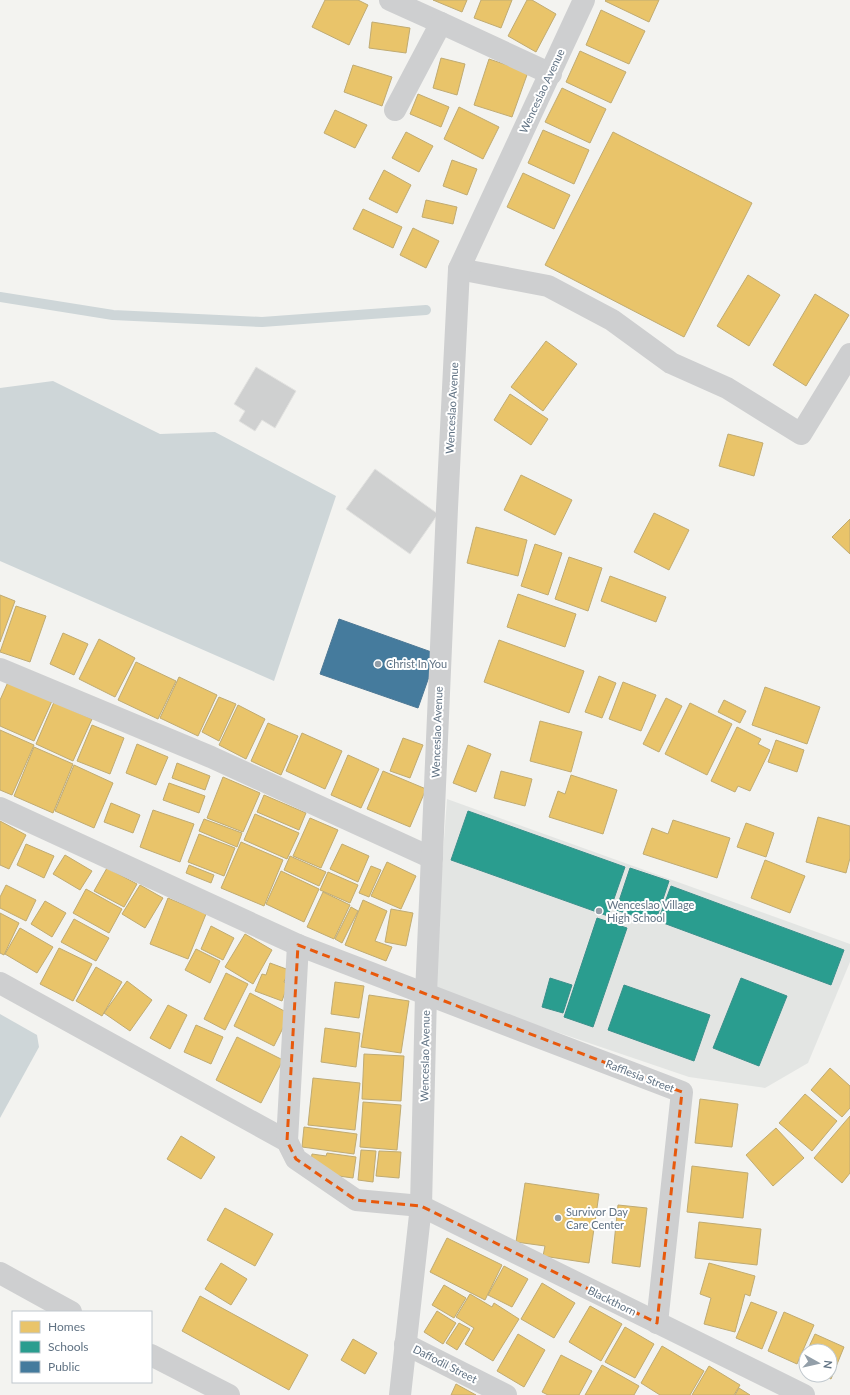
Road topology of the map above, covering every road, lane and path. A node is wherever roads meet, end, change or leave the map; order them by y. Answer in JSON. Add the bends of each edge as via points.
{"nodes":[{"id":1,"x":390,"y":0,"type":"edge"},
{"id":2,"x":584,"y":0,"type":"edge"},
{"id":3,"x":441,"y":23,"type":"junction"},
{"id":4,"x":551,"y":74,"type":"junction"},
{"id":5,"x":395,"y":110,"type":"dead end"},
{"id":6,"x":459,"y":269,"type":"junction"},
{"id":7,"x":850,"y":354,"type":"edge"},
{"id":8,"x":0,"y":669,"type":"edge"},
{"id":9,"x":0,"y":808,"type":"edge"},
{"id":10,"x":432,"y":858,"type":"junction"},
{"id":11,"x":298,"y":945,"type":"junction"},
{"id":12,"x":0,"y":982,"type":"edge"},
{"id":13,"x":426,"y":994,"type":"junction"},
{"id":14,"x":287,"y":1141,"type":"junction"},
{"id":15,"x":421,"y":1206,"type":"junction"},
{"id":16,"x":0,"y":1273,"type":"edge"},
{"id":17,"x":69,"y":1311,"type":"edge"},
{"id":18,"x":657,"y":1322,"type":"junction"},
{"id":19,"x":405,"y":1344,"type":"junction"},
{"id":20,"x":152,"y":1356,"type":"edge"},
{"id":21,"x":229,"y":1395,"type":"edge"},
{"id":22,"x":400,"y":1395,"type":"edge"},
{"id":23,"x":506,"y":1395,"type":"edge"},
{"id":24,"x":804,"y":1395,"type":"edge"}],
"edges":[{"from":1,"to":3,"type":"street"},
{"from":2,"to":4,"type":"street","name":"Wenceslao Avenue"},
{"from":3,"to":4,"type":"street"},
{"from":3,"to":5,"type":"street"},
{"from":4,"to":6,"type":"street","name":"Wenceslao Avenue"},
{"from":6,"to":7,"type":"street","via":[[548,286],[612,320],[671,363],[727,388],[801,434]]},
{"from":6,"to":10,"type":"street","name":"Wenceslao Avenue"},
{"from":8,"to":10,"type":"street","via":[[211,757]]},
{"from":9,"to":11,"type":"street"},
{"from":10,"to":13,"type":"street","name":"Wenceslao Avenue"},
{"from":11,"to":13,"type":"street"},
{"from":11,"to":14,"type":"street"},
{"from":12,"to":14,"type":"street"},
{"from":13,"to":15,"type":"street","name":"Wenceslao Avenue"},
{"from":13,"to":18,"type":"street","name":"Rafflesia Street","via":[[682,1092]]},
{"from":14,"to":15,"type":"street","via":[[296,1159],[356,1200]]},
{"from":15,"to":18,"type":"street","name":"Blackthorn"},
{"from":15,"to":19,"type":"street","name":"Wenceslao Avenue"},
{"from":16,"to":17,"type":"street"},
{"from":18,"to":24,"type":"street","name":"Blackthorn"},
{"from":19,"to":22,"type":"street","name":"Wenceslao Avenue"},
{"from":19,"to":23,"type":"street","name":"Daffodil Street"},
{"from":20,"to":21,"type":"street"}]}
